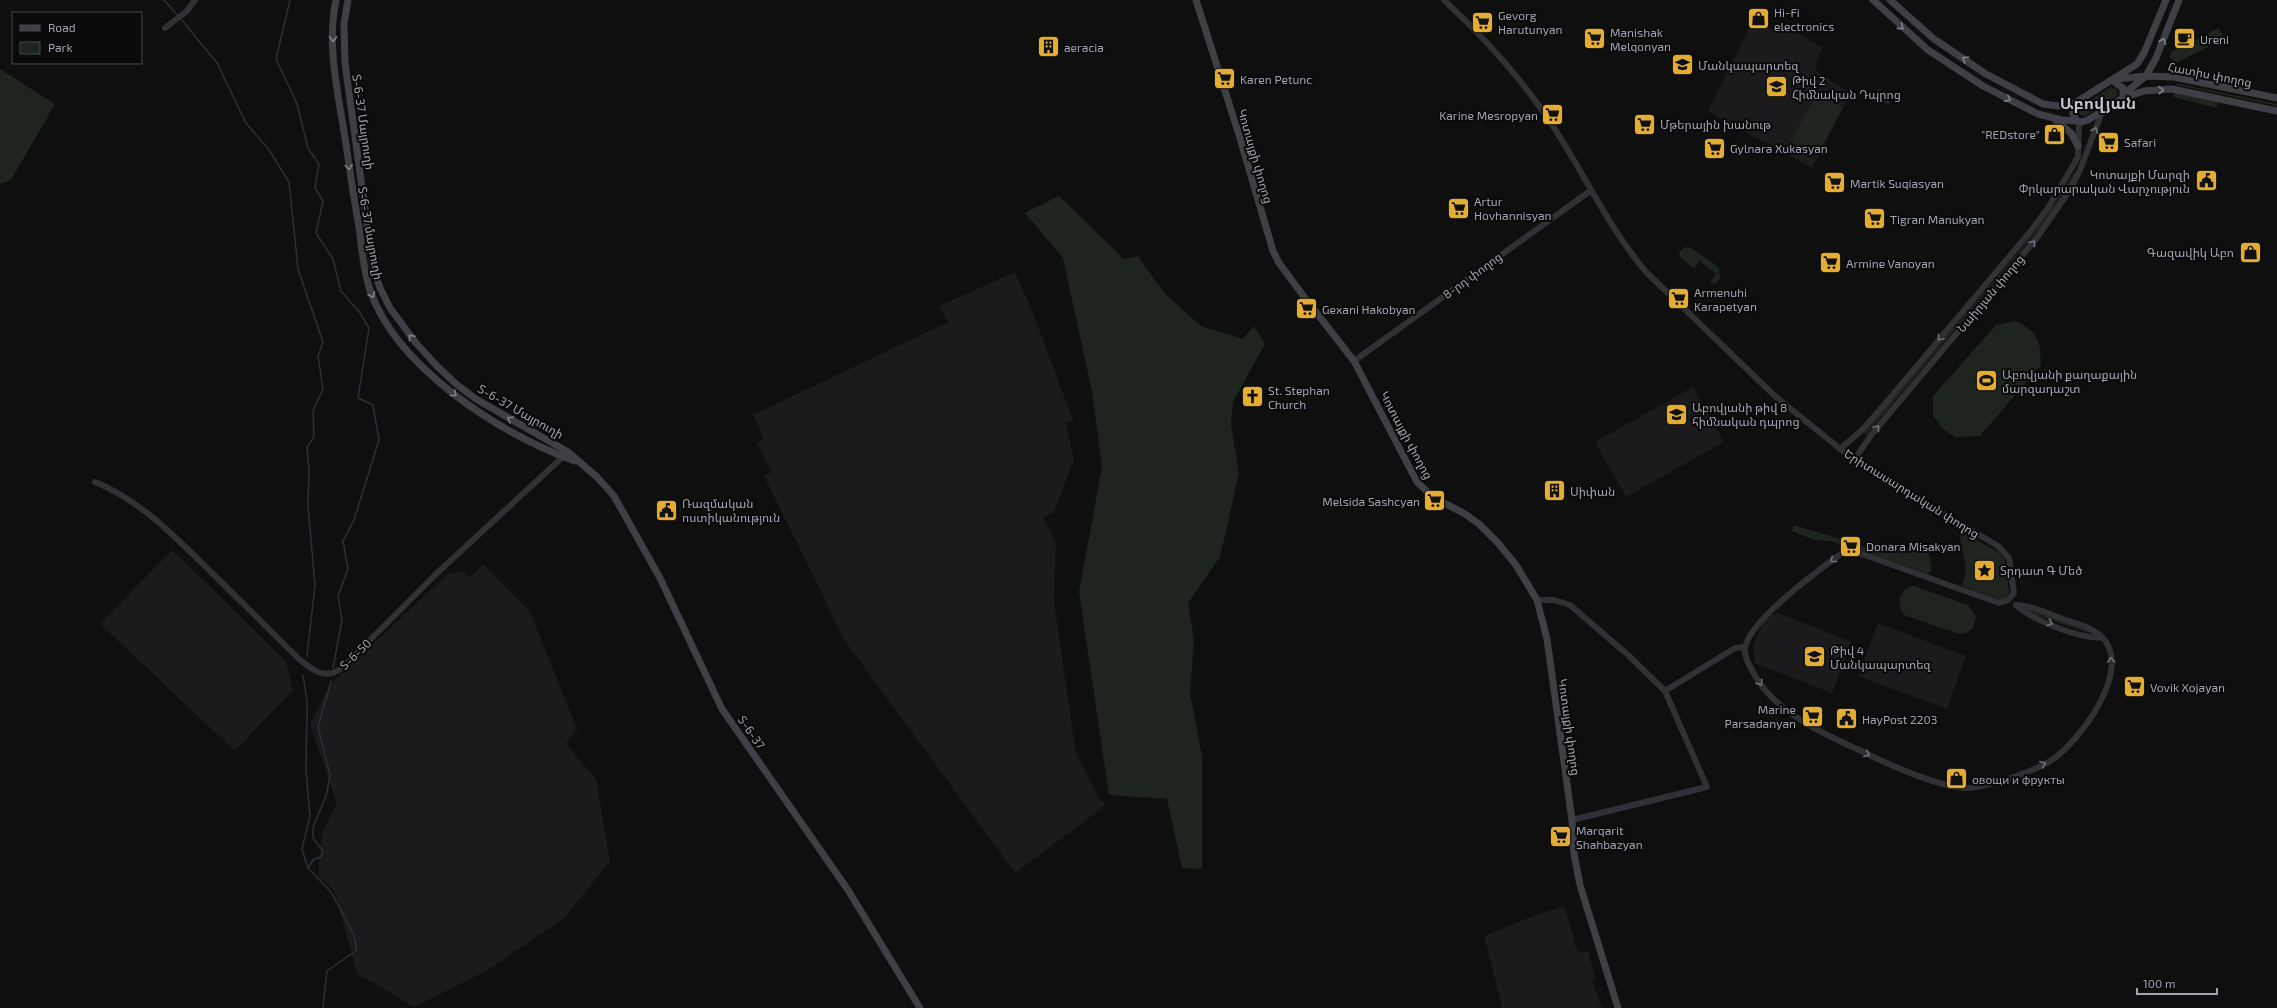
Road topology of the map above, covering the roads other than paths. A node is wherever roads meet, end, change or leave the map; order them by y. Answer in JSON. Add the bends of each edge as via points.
{"nodes":[{"id":1,"x":195,"y":0,"type":"edge"},
{"id":2,"x":336,"y":0,"type":"edge"},
{"id":3,"x":348,"y":0,"type":"edge"},
{"id":4,"x":1196,"y":0,"type":"edge"},
{"id":5,"x":1444,"y":0,"type":"edge"},
{"id":6,"x":1873,"y":0,"type":"edge"},
{"id":7,"x":1890,"y":0,"type":"edge"},
{"id":8,"x":2166,"y":0,"type":"edge"},
{"id":9,"x":2179,"y":0,"type":"edge"},
{"id":10,"x":167,"y":27,"type":"dead end"},
{"id":11,"x":2146,"y":76,"type":"junction"},
{"id":12,"x":2114,"y":80,"type":"junction"},
{"id":13,"x":2124,"y":96,"type":"junction"},
{"id":14,"x":2277,"y":98,"type":"edge"},
{"id":15,"x":2075,"y":103,"type":"junction"},
{"id":16,"x":2277,"y":110,"type":"edge"},
{"id":17,"x":2102,"y":112,"type":"junction"},
{"id":18,"x":2046,"y":117,"type":"junction"},
{"id":19,"x":2078,"y":122,"type":"junction"},
{"id":20,"x":2078,"y":146,"type":"junction"},
{"id":21,"x":1590,"y":191,"type":"junction"},
{"id":22,"x":364,"y":202,"type":"junction"},
{"id":23,"x":355,"y":203,"type":"junction"},
{"id":24,"x":1354,"y":361,"type":"junction"},
{"id":25,"x":476,"y":399,"type":"junction"},
{"id":26,"x":471,"y":407,"type":"junction"},
{"id":27,"x":1840,"y":449,"type":"junction"},
{"id":28,"x":566,"y":454,"type":"junction"},
{"id":29,"x":1854,"y":460,"type":"junction"},
{"id":30,"x":579,"y":462,"type":"joint"},
{"id":31,"x":95,"y":482,"type":"dead end"},
{"id":32,"x":2009,"y":599,"type":"junction"},
{"id":33,"x":1537,"y":600,"type":"junction"},
{"id":34,"x":1746,"y":647,"type":"junction"},
{"id":35,"x":1665,"y":691,"type":"junction"},
{"id":36,"x":1572,"y":820,"type":"junction"},
{"id":37,"x":920,"y":1008,"type":"edge"},
{"id":38,"x":1618,"y":1008,"type":"edge"}],
"edges":[{"from":1,"to":10,"type":"street","via":[[187,11]]},
{"from":2,"to":23,"type":"main road","name":"Տ-6-37 մայրուղի","number":"Տ-6-37","one_way":true,"via":[[332,43]]},
{"from":3,"to":22,"type":"main road","name":"Տ-6-37 Մայրուղի","number":"Տ-6-37","via":[[344,24],[345,63]]},
{"from":4,"to":24,"type":"main road","name":"Կոտայքի փողոց","via":[[1273,251],[1304,298]]},
{"from":5,"to":21,"type":"street","name":"Երիտասարդական փողոց","via":[[1528,89],[1556,131]]},
{"from":6,"to":18,"type":"main road","one_way":true,"via":[[1928,50],[1983,86]]},
{"from":15,"to":7,"type":"main road","one_way":true,"via":[[2058,106],[2043,104],[1986,74],[1934,39]]},
{"from":8,"to":12,"type":"main road","via":[[2144,53],[2136,64]]},
{"from":11,"to":9,"type":"main road","one_way":true,"via":[[2156,58]]},
{"from":11,"to":12,"type":"main road","name":"Հատիս փողոց"},
{"from":11,"to":13,"type":"main road"},
{"from":11,"to":14,"type":"main road","name":"Հատիս փողոց","via":[[2174,77]]},
{"from":12,"to":13,"type":"main road","via":[[2123,88]]},
{"from":12,"to":15,"type":"main road"},
{"from":13,"to":16,"type":"main road","name":"Հատիս փողոց","one_way":true,"via":[[2144,91],[2172,90]]},
{"from":13,"to":17,"type":"main road"},
{"from":15,"to":19,"type":"main road","via":[[2073,114]]},
{"from":17,"to":19,"type":"main road"},
{"from":29,"to":17,"type":"street","name":"Նաիրյան փողոց","one_way":true,"via":[[1872,434],[2036,239],[2070,190]]},
{"from":18,"to":19,"type":"main road"},
{"from":18,"to":20,"type":"main road","via":[[2063,125]]},
{"from":19,"to":20,"type":"street","name":"Նաիրյան փողոց"},
{"from":20,"to":27,"type":"street","name":"Նաիրյան փողոց","one_way":true,"via":[[2078,157],[2073,168],[2030,232],[1879,411]]},
{"from":21,"to":24,"type":"street","name":"8-րդ փողոց"},
{"from":21,"to":27,"type":"street","name":"Երիտասարդական փողոց","via":[[1617,234],[1647,273],[1772,393]]},
{"from":22,"to":23,"type":"main road"},
{"from":25,"to":22,"type":"main road","name":"Տ-6-37 Մայրուղի","number":"Տ-6-37","one_way":true,"via":[[437,366],[390,308],[373,267]]},
{"from":23,"to":26,"type":"main road","name":"Տ-6-37 մայրուղի","number":"Տ-6-37","one_way":true,"via":[[364,268],[381,316],[395,336],[429,373]]},
{"from":24,"to":33,"type":"main road","name":"Կոտայքի փողոց","via":[[1417,482],[1433,497],[1479,524],[1516,565]]},
{"from":25,"to":26,"type":"main road"},
{"from":28,"to":25,"type":"main road","name":"Տ-6-37 Մայրուղի","number":"Տ-6-37","one_way":true},
{"from":26,"to":28,"type":"main road","name":"Տ-6-37 մայրուղի","number":"Տ-6-37","via":[[508,429]]},
{"from":27,"to":29,"type":"street","name":"Երիտասարդական փողոց"},
{"from":28,"to":30,"type":"main road","name":"Տ-6-37 մայրուղի","number":"Տ-6-37"},
{"from":28,"to":31,"type":"street","name":"Տ-6-50","number":"Տ-6-50","via":[[435,575],[343,667],[329,674],[309,668],[171,533],[136,503]]},
{"from":29,"to":32,"type":"street","name":"Երիտասարդական փողոց","via":[[2003,550],[2012,568],[2014,590]]},
{"from":30,"to":37,"type":"main road","name":"Տ-6-37","number":"Տ-6-37","via":[[614,496],[660,578],[722,709],[848,890]]},
{"from":32,"to":34,"type":"street","one_way":true,"via":[[1995,602],[1856,552],[1842,553],[1763,618]]},
{"from":34,"to":32,"type":"street","one_way":true,"via":[[1749,664],[1765,690],[1792,714],[1865,753],[1925,777],[1964,788],[1992,784],[2054,759],[2066,748],[2097,707],[2110,680],[2111,654],[2102,638],[2092,629],[2029,606],[2016,605]]},
{"from":33,"to":35,"type":"street","via":[[1554,600],[1570,605]]},
{"from":33,"to":36,"type":"main road","name":"Կոտայքի փողոց","via":[[1546,639]]},
{"from":34,"to":35,"type":"street","via":[[1735,648]]},
{"from":35,"to":36,"type":"street","via":[[1707,787]]},
{"from":36,"to":38,"type":"main road","name":"Կոտայքի փողոց","via":[[1574,854],[1580,885]]}]}
